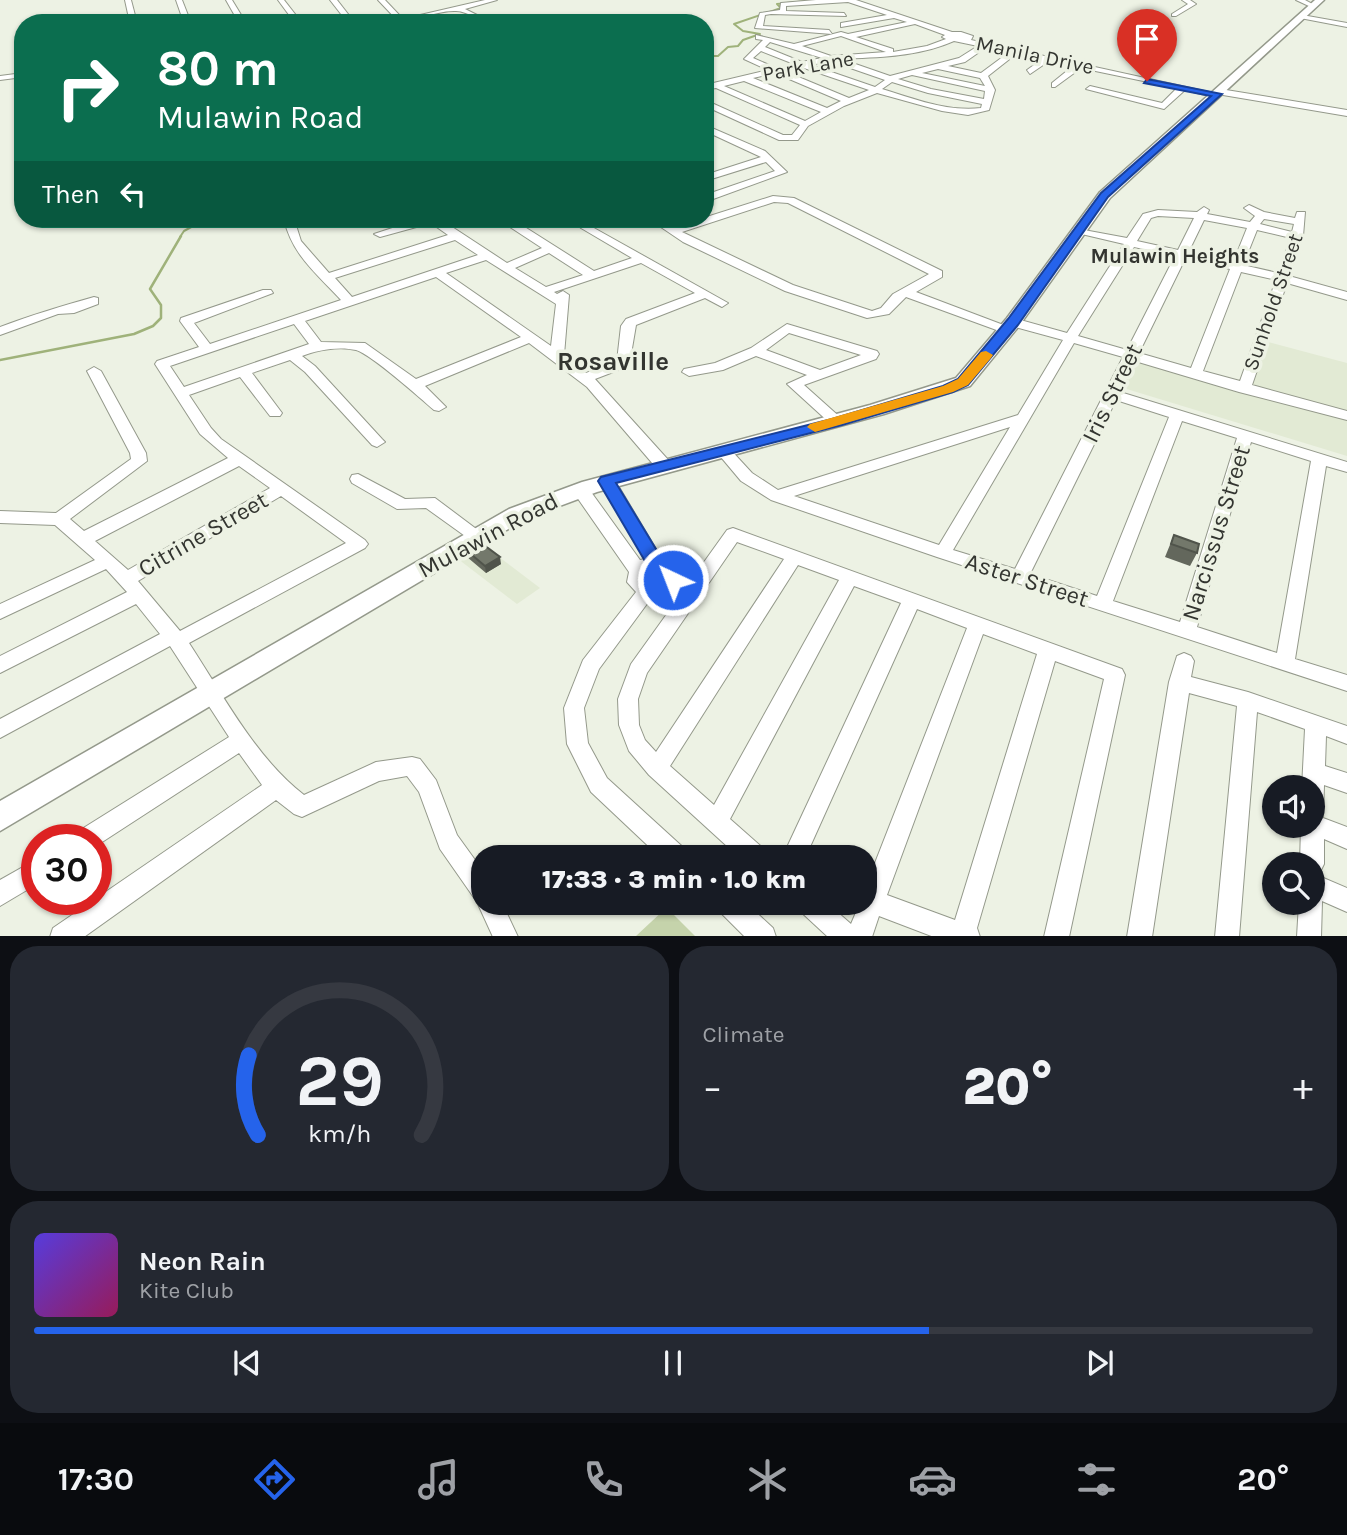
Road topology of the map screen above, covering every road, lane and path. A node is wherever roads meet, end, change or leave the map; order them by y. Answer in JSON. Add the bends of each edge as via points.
{"nodes":[{"id":1,"x":281,"y":0,"type":"edge"},
{"id":2,"x":333,"y":0,"type":"edge"},
{"id":3,"x":382,"y":0,"type":"edge"},
{"id":4,"x":489,"y":0,"type":"edge"},
{"id":5,"x":849,"y":0,"type":"edge"},
{"id":6,"x":1185,"y":0,"type":"edge"},
{"id":7,"x":802,"y":4,"type":"junction"},
{"id":8,"x":1308,"y":6,"type":"edge"},
{"id":9,"x":459,"y":8,"type":"junction"},
{"id":10,"x":874,"y":9,"type":"junction"},
{"id":11,"x":783,"y":12,"type":"junction"},
{"id":12,"x":292,"y":14,"type":"edge"},
{"id":13,"x":345,"y":14,"type":"edge"},
{"id":14,"x":395,"y":14,"type":"edge"},
{"id":15,"x":424,"y":14,"type":"edge"},
{"id":16,"x":471,"y":14,"type":"edge"},
{"id":17,"x":1174,"y":15,"type":"dead end"},
{"id":18,"x":894,"y":16,"type":"junction"},
{"id":19,"x":761,"y":20,"type":"junction"},
{"id":20,"x":914,"y":22,"type":"junction"},
{"id":21,"x":1347,"y":25,"type":"edge"},
{"id":22,"x":844,"y":26,"type":"junction"},
{"id":23,"x":765,"y":36,"type":"junction"},
{"id":24,"x":951,"y":37,"type":"junction"},
{"id":25,"x":818,"y":40,"type":"junction"},
{"id":26,"x":984,"y":45,"type":"junction"},
{"id":27,"x":795,"y":46,"type":"junction"},
{"id":28,"x":759,"y":48,"type":"junction"},
{"id":29,"x":1015,"y":51,"type":"junction"},
{"id":30,"x":899,"y":54,"type":"junction"},
{"id":31,"x":864,"y":56,"type":"junction"},
{"id":32,"x":830,"y":58,"type":"junction"},
{"id":33,"x":1048,"y":58,"type":"junction"},
{"id":34,"x":802,"y":64,"type":"junction"},
{"id":35,"x":886,"y":64,"type":"dead end"},
{"id":36,"x":1080,"y":65,"type":"junction"},
{"id":37,"x":936,"y":66,"type":"junction"},
{"id":38,"x":897,"y":68,"type":"dead end"},
{"id":39,"x":775,"y":70,"type":"junction"},
{"id":40,"x":1030,"y":72,"type":"dead end"},
{"id":41,"x":1113,"y":72,"type":"junction"},
{"id":42,"x":907,"y":73,"type":"junction"},
{"id":43,"x":983,"y":76,"type":"junction"},
{"id":44,"x":745,"y":78,"type":"junction"},
{"id":45,"x":890,"y":80,"type":"junction"},
{"id":46,"x":1147,"y":81,"type":"junction"},
{"id":47,"x":716,"y":85,"type":"joint"},
{"id":48,"x":1055,"y":85,"type":"dead end"},
{"id":49,"x":1184,"y":89,"type":"junction"},
{"id":50,"x":991,"y":90,"type":"junction"},
{"id":51,"x":874,"y":91,"type":"junction"},
{"id":52,"x":1214,"y":93,"type":"junction"},
{"id":53,"x":1127,"y":98,"type":"junction"},
{"id":54,"x":849,"y":101,"type":"junction"},
{"id":55,"x":986,"y":106,"type":"junction"},
{"id":56,"x":714,"y":107,"type":"edge"},
{"id":57,"x":827,"y":111,"type":"junction"},
{"id":58,"x":1347,"y":113,"type":"edge"},
{"id":59,"x":805,"y":124,"type":"junction"},
{"id":60,"x":714,"y":132,"type":"edge"},
{"id":61,"x":769,"y":158,"type":"junction"},
{"id":62,"x":714,"y":175,"type":"edge"},
{"id":63,"x":714,"y":195,"type":"edge"},
{"id":64,"x":1244,"y":209,"type":"dead end"},
{"id":65,"x":1203,"y":213,"type":"junction"},
{"id":66,"x":1259,"y":216,"type":"junction"},
{"id":67,"x":714,"y":219,"type":"edge"},
{"id":68,"x":291,"y":228,"type":"edge"},
{"id":69,"x":401,"y":228,"type":"edge"},
{"id":70,"x":445,"y":228,"type":"edge"},
{"id":71,"x":518,"y":228,"type":"edge"},
{"id":72,"x":589,"y":228,"type":"edge"},
{"id":73,"x":668,"y":228,"type":"edge"},
{"id":74,"x":686,"y":228,"type":"edge"},
{"id":75,"x":1077,"y":230,"type":"junction"},
{"id":76,"x":674,"y":232,"type":"junction"},
{"id":77,"x":380,"y":234,"type":"dead end"},
{"id":78,"x":456,"y":236,"type":"junction"},
{"id":79,"x":1129,"y":243,"type":"junction"},
{"id":80,"x":550,"y":249,"type":"junction"},
{"id":81,"x":1181,"y":255,"type":"junction"},
{"id":82,"x":486,"y":256,"type":"junction"},
{"id":83,"x":642,"y":258,"type":"junction"},
{"id":84,"x":508,"y":267,"type":"junction"},
{"id":85,"x":1236,"y":268,"type":"junction"},
{"id":86,"x":438,"y":273,"type":"junction"},
{"id":87,"x":592,"y":275,"type":"junction"},
{"id":88,"x":327,"y":277,"type":"junction"},
{"id":89,"x":1281,"y":279,"type":"junction"},
{"id":90,"x":562,"y":285,"type":"junction"},
{"id":91,"x":546,"y":291,"type":"junction"},
{"id":92,"x":905,"y":292,"type":"junction"},
{"id":93,"x":267,"y":293,"type":"dead end"},
{"id":94,"x":705,"y":294,"type":"junction"},
{"id":95,"x":1347,"y":296,"type":"edge"},
{"id":96,"x":94,"y":301,"type":"dead end"},
{"id":97,"x":350,"y":302,"type":"junction"},
{"id":98,"x":722,"y":303,"type":"dead end"},
{"id":99,"x":564,"y":304,"type":"junction"},
{"id":100,"x":297,"y":319,"type":"junction"},
{"id":101,"x":1010,"y":326,"type":"junction"},
{"id":102,"x":0,"y":331,"type":"edge"},
{"id":103,"x":529,"y":338,"type":"junction"},
{"id":104,"x":1070,"y":339,"type":"junction"},
{"id":105,"x":317,"y":346,"type":"junction"},
{"id":106,"x":207,"y":349,"type":"junction"},
{"id":107,"x":756,"y":351,"type":"junction"},
{"id":108,"x":292,"y":355,"type":"junction"},
{"id":109,"x":557,"y":356,"type":"junction"},
{"id":110,"x":1130,"y":356,"type":"junction"},
{"id":111,"x":94,"y":371,"type":"dead end"},
{"id":112,"x":243,"y":371,"type":"junction"},
{"id":113,"x":690,"y":372,"type":"dead end"},
{"id":114,"x":1195,"y":374,"type":"junction"},
{"id":115,"x":821,"y":375,"type":"junction"},
{"id":116,"x":584,"y":378,"type":"junction"},
{"id":117,"x":415,"y":385,"type":"junction"},
{"id":118,"x":1244,"y":389,"type":"junction"},
{"id":119,"x":181,"y":393,"type":"junction"},
{"id":120,"x":1112,"y":394,"type":"junction"},
{"id":121,"x":439,"y":407,"type":"dead end"},
{"id":122,"x":275,"y":413,"type":"dead end"},
{"id":123,"x":1177,"y":415,"type":"junction"},
{"id":124,"x":1347,"y":416,"type":"edge"},
{"id":125,"x":1023,"y":418,"type":"junction"},
{"id":126,"x":837,"y":422,"type":"junction"},
{"id":127,"x":1246,"y":435,"type":"junction"},
{"id":128,"x":377,"y":442,"type":"dead end"},
{"id":129,"x":723,"y":450,"type":"junction"},
{"id":130,"x":239,"y":459,"type":"junction"},
{"id":131,"x":1319,"y":459,"type":"junction"},
{"id":132,"x":665,"y":467,"type":"junction"},
{"id":133,"x":1347,"y":467,"type":"edge"},
{"id":134,"x":358,"y":479,"type":"dead end"},
{"id":135,"x":607,"y":481,"type":"junction"},
{"id":136,"x":281,"y":489,"type":"junction"},
{"id":137,"x":580,"y":489,"type":"junction"},
{"id":138,"x":777,"y":496,"type":"junction"},
{"id":139,"x":0,"y":517,"type":"edge"},
{"id":140,"x":59,"y":519,"type":"junction"},
{"id":141,"x":630,"y":520,"type":"junction"},
{"id":142,"x":607,"y":527,"type":"junction"},
{"id":143,"x":478,"y":537,"type":"junction"},
{"id":144,"x":84,"y":539,"type":"junction"},
{"id":145,"x":943,"y":553,"type":"junction"},
{"id":146,"x":795,"y":556,"type":"junction"},
{"id":147,"x":108,"y":561,"type":"junction"},
{"id":148,"x":656,"y":563,"type":"junction"},
{"id":149,"x":638,"y":571,"type":"junction"},
{"id":150,"x":850,"y":576,"type":"junction"},
{"id":151,"x":1020,"y":577,"type":"junction"},
{"id":152,"x":132,"y":587,"type":"junction"},
{"id":153,"x":648,"y":590,"type":"junction"},
{"id":154,"x":912,"y":600,"type":"junction"},
{"id":155,"x":1103,"y":604,"type":"junction"},
{"id":156,"x":0,"y":612,"type":"edge"},
{"id":157,"x":977,"y":626,"type":"junction"},
{"id":158,"x":1185,"y":632,"type":"junction"},
{"id":159,"x":174,"y":638,"type":"junction"},
{"id":160,"x":1048,"y":650,"type":"junction"},
{"id":161,"x":1285,"y":663,"type":"junction"},
{"id":162,"x":0,"y":665,"type":"edge"},
{"id":163,"x":1347,"y":683,"type":"edge"},
{"id":164,"x":209,"y":692,"type":"junction"},
{"id":165,"x":1248,"y":701,"type":"junction"},
{"id":166,"x":1316,"y":723,"type":"junction"},
{"id":167,"x":0,"y":729,"type":"edge"},
{"id":168,"x":1347,"y":735,"type":"edge"},
{"id":169,"x":242,"y":740,"type":"junction"},
{"id":170,"x":657,"y":768,"type":"junction"},
{"id":171,"x":1316,"y":773,"type":"joint"},
{"id":172,"x":1347,"y":783,"type":"edge"},
{"id":173,"x":277,"y":787,"type":"junction"},
{"id":174,"x":0,"y":817,"type":"edge"},
{"id":175,"x":716,"y":823,"type":"junction"},
{"id":176,"x":110,"y":824,"type":"edge"},
{"id":177,"x":1325,"y":830,"type":"edge"},
{"id":178,"x":1347,"y":838,"type":"edge"},
{"id":179,"x":664,"y":845,"type":"edge"},
{"id":180,"x":742,"y":845,"type":"edge"},
{"id":181,"x":799,"y":845,"type":"edge"},
{"id":182,"x":471,"y":873,"type":"edge"},
{"id":183,"x":21,"y":880,"type":"edge"},
{"id":184,"x":1325,"y":891,"type":"edge"},
{"id":185,"x":0,"y":894,"type":"edge"},
{"id":186,"x":877,"y":894,"type":"edge"},
{"id":187,"x":1347,"y":900,"type":"edge"},
{"id":188,"x":877,"y":903,"type":"edge"},
{"id":189,"x":495,"y":915,"type":"edge"},
{"id":190,"x":741,"y":915,"type":"edge"},
{"id":191,"x":822,"y":915,"type":"edge"},
{"id":192,"x":868,"y":915,"type":"edge"},
{"id":193,"x":1310,"y":915,"type":"edge"},
{"id":194,"x":62,"y":936,"type":"edge"},
{"id":195,"x":506,"y":936,"type":"edge"},
{"id":196,"x":764,"y":936,"type":"edge"},
{"id":197,"x":846,"y":936,"type":"edge"},
{"id":198,"x":859,"y":936,"type":"edge"},
{"id":199,"x":964,"y":936,"type":"edge"},
{"id":200,"x":1056,"y":936,"type":"edge"},
{"id":201,"x":1139,"y":936,"type":"edge"},
{"id":202,"x":1227,"y":936,"type":"edge"},
{"id":203,"x":1309,"y":936,"type":"edge"}],
"edges":[{"from":1,"to":12,"type":"street"},
{"from":2,"to":13,"type":"street"},
{"from":3,"to":14,"type":"street"},
{"from":4,"to":9,"type":"street"},
{"from":5,"to":7,"type":"street"},
{"from":5,"to":10,"type":"street","name":"Manila Drive"},
{"from":6,"to":17,"type":"street","via":[[1193,4]]},
{"from":7,"to":11,"type":"street","via":[[783,4]]},
{"from":7,"to":22,"type":"street"},
{"from":8,"to":21,"type":"street"},
{"from":8,"to":52,"type":"main road","name":"Mulawin Road"},
{"from":9,"to":15,"type":"street"},
{"from":9,"to":16,"type":"street"},
{"from":10,"to":18,"type":"street","name":"Manila Drive"},
{"from":10,"to":22,"type":"street"},
{"from":11,"to":19,"type":"street","via":[[762,14]]},
{"from":11,"to":22,"type":"street"},
{"from":18,"to":20,"type":"street","name":"Manila Drive"},
{"from":18,"to":22,"type":"street"},
{"from":19,"to":22,"type":"street"},
{"from":19,"to":23,"type":"street","via":[[759,28]]},
{"from":20,"to":22,"type":"street"},
{"from":20,"to":24,"type":"street","name":"Manila Drive"},
{"from":22,"to":23,"type":"street"},
{"from":22,"to":25,"type":"street"},
{"from":22,"to":30,"type":"street"},
{"from":23,"to":27,"type":"street"},
{"from":23,"to":28,"type":"street"},
{"from":24,"to":26,"type":"street","name":"Manila Drive","via":[[970,38],[966,40]]},
{"from":24,"to":30,"type":"street","name":"Park Lane","via":[[929,48]]},
{"from":25,"to":27,"type":"street"},
{"from":25,"to":31,"type":"street"},
{"from":26,"to":29,"type":"street","name":"Manila Drive"},
{"from":26,"to":37,"type":"street","via":[[962,60]]},
{"from":27,"to":32,"type":"street"},
{"from":28,"to":34,"type":"street"},
{"from":28,"to":39,"type":"street","via":[[748,59]]},
{"from":29,"to":33,"type":"street","name":"Manila Drive"},
{"from":29,"to":43,"type":"street"},
{"from":30,"to":31,"type":"street","name":"Park Lane"},
{"from":30,"to":37,"type":"street"},
{"from":31,"to":32,"type":"street","name":"Park Lane"},
{"from":31,"to":35,"type":"street"},
{"from":32,"to":34,"type":"street","name":"Park Lane"},
{"from":32,"to":45,"type":"street"},
{"from":33,"to":36,"type":"street","name":"Manila Drive"},
{"from":33,"to":40,"type":"street"},
{"from":34,"to":39,"type":"street","name":"Park Lane"},
{"from":34,"to":51,"type":"street"},
{"from":36,"to":41,"type":"street","name":"Manila Drive"},
{"from":36,"to":48,"type":"street"},
{"from":37,"to":42,"type":"street"},
{"from":37,"to":43,"type":"street"},
{"from":38,"to":42,"type":"street"},
{"from":39,"to":44,"type":"street","name":"Park Lane"},
{"from":39,"to":54,"type":"street"},
{"from":41,"to":46,"type":"street","name":"Manila Drive"},
{"from":41,"to":53,"type":"street","via":[[1087,91]]},
{"from":42,"to":45,"type":"street"},
{"from":42,"to":50,"type":"street"},
{"from":43,"to":50,"type":"street"},
{"from":44,"to":47,"type":"street","name":"Park Lane"},
{"from":44,"to":57,"type":"street"},
{"from":45,"to":51,"type":"street"},
{"from":45,"to":55,"type":"street"},
{"from":46,"to":49,"type":"street","name":"Manila Drive"},
{"from":46,"to":53,"type":"street"},
{"from":47,"to":59,"type":"street"},
{"from":49,"to":52,"type":"street","name":"Manila Drive"},
{"from":49,"to":53,"type":"street","via":[[1164,106]]},
{"from":50,"to":55,"type":"street"},
{"from":51,"to":54,"type":"street"},
{"from":51,"to":55,"type":"street","via":[[961,112]]},
{"from":52,"to":58,"type":"street","name":"Manila Drive"},
{"from":52,"to":75,"type":"main road","name":"Mulawin Road","via":[[1105,195]]},
{"from":54,"to":57,"type":"street"},
{"from":56,"to":59,"type":"street","via":[[782,138],[794,138]]},
{"from":57,"to":59,"type":"street"},
{"from":60,"to":61,"type":"street"},
{"from":61,"to":62,"type":"street"},
{"from":61,"to":63,"type":"street","via":[[782,172]]},
{"from":64,"to":66,"type":"street"},
{"from":65,"to":66,"type":"street"},
{"from":65,"to":79,"type":"street","via":[[1150,213]]},
{"from":65,"to":81,"type":"street","name":"Iris Street"},
{"from":66,"to":85,"type":"street"},
{"from":66,"to":89,"type":"street","name":"Sunhold Street","via":[[1299,224]]},
{"from":67,"to":92,"type":"street","via":[[773,199],[790,200],[938,274]]},
{"from":68,"to":88,"type":"street","via":[[301,250]]},
{"from":69,"to":77,"type":"street"},
{"from":70,"to":78,"type":"street"},
{"from":71,"to":80,"type":"street"},
{"from":72,"to":83,"type":"street"},
{"from":73,"to":76,"type":"street"},
{"from":74,"to":76,"type":"street"},
{"from":75,"to":79,"type":"street"},
{"from":75,"to":101,"type":"main road","name":"Mulawin Road"},
{"from":76,"to":92,"type":"street","via":[[789,289],[872,315],[885,312]]},
{"from":78,"to":82,"type":"street"},
{"from":78,"to":88,"type":"street"},
{"from":79,"to":81,"type":"street"},
{"from":79,"to":104,"type":"street"},
{"from":80,"to":84,"type":"street"},
{"from":80,"to":87,"type":"street"},
{"from":81,"to":85,"type":"street"},
{"from":81,"to":110,"type":"street","name":"Iris Street"},
{"from":82,"to":84,"type":"street"},
{"from":82,"to":86,"type":"street"},
{"from":83,"to":87,"type":"street"},
{"from":83,"to":94,"type":"street"},
{"from":84,"to":91,"type":"street"},
{"from":85,"to":89,"type":"street"},
{"from":85,"to":114,"type":"street"},
{"from":86,"to":97,"type":"street"},
{"from":86,"to":103,"type":"street"},
{"from":87,"to":90,"type":"street"},
{"from":88,"to":97,"type":"street"},
{"from":89,"to":95,"type":"street"},
{"from":89,"to":118,"type":"street","name":"Sunhold Street"},
{"from":90,"to":91,"type":"street"},
{"from":90,"to":99,"type":"street"},
{"from":91,"to":99,"type":"street"},
{"from":92,"to":101,"type":"street"},
{"from":93,"to":106,"type":"street","via":[[186,321]]},
{"from":94,"to":98,"type":"street"},
{"from":94,"to":116,"type":"street","via":[[631,322],[624,363]]},
{"from":96,"to":102,"type":"street"},
{"from":97,"to":100,"type":"street"},
{"from":99,"to":109,"type":"street"},
{"from":100,"to":105,"type":"street"},
{"from":100,"to":106,"type":"street"},
{"from":101,"to":104,"type":"street"},
{"from":101,"to":126,"type":"main road","name":"Mulawin Road","via":[[963,382]]},
{"from":103,"to":109,"type":"street"},
{"from":103,"to":117,"type":"street"},
{"from":104,"to":110,"type":"street"},
{"from":104,"to":125,"type":"street"},
{"from":105,"to":108,"type":"street"},
{"from":105,"to":117,"type":"street","via":[[360,345]]},
{"from":106,"to":119,"type":"street","via":[[162,364]]},
{"from":107,"to":113,"type":"street","via":[[718,367]]},
{"from":107,"to":115,"type":"street"},
{"from":107,"to":115,"type":"street","via":[[787,328],[872,354]]},
{"from":108,"to":112,"type":"street"},
{"from":108,"to":128,"type":"street"},
{"from":109,"to":116,"type":"street"},
{"from":110,"to":114,"type":"street"},
{"from":110,"to":120,"type":"street","name":"Iris Street"},
{"from":111,"to":140,"type":"street","via":[[139,461]]},
{"from":112,"to":119,"type":"street"},
{"from":112,"to":122,"type":"street"},
{"from":114,"to":118,"type":"street"},
{"from":115,"to":126,"type":"street","via":[[794,384]]},
{"from":116,"to":132,"type":"street"},
{"from":117,"to":121,"type":"street"},
{"from":118,"to":124,"type":"street"},
{"from":119,"to":130,"type":"street","via":[[205,431]]},
{"from":120,"to":123,"type":"street"},
{"from":120,"to":151,"type":"street","name":"Iris Street"},
{"from":123,"to":127,"type":"street"},
{"from":123,"to":155,"type":"street"},
{"from":125,"to":138,"type":"street"},
{"from":125,"to":145,"type":"street"},
{"from":126,"to":129,"type":"main road","name":"Mulawin Road"},
{"from":127,"to":131,"type":"street"},
{"from":127,"to":158,"type":"street","name":"Narcissus Street"},
{"from":129,"to":132,"type":"main road","name":"Mulawin Road"},
{"from":129,"to":138,"type":"street","name":"Aster Street","via":[[745,478]]},
{"from":130,"to":136,"type":"street"},
{"from":130,"to":144,"type":"street"},
{"from":131,"to":133,"type":"street"},
{"from":131,"to":161,"type":"street"},
{"from":132,"to":135,"type":"main road","name":"Mulawin Road"},
{"from":134,"to":143,"type":"street","via":[[402,505],[429,502]]},
{"from":135,"to":137,"type":"main road","name":"Mulawin Road"},
{"from":135,"to":141,"type":"street"},
{"from":136,"to":152,"type":"street","name":"Citrine Street"},
{"from":136,"to":159,"type":"street","via":[[359,544]]},
{"from":137,"to":142,"type":"street"},
{"from":137,"to":143,"type":"main road","name":"Mulawin Road","via":[[517,514]]},
{"from":138,"to":145,"type":"street","name":"Aster Street"},
{"from":139,"to":140,"type":"street"},
{"from":140,"to":144,"type":"street"},
{"from":141,"to":142,"type":"street"},
{"from":141,"to":148,"type":"street"},
{"from":142,"to":149,"type":"street"},
{"from":143,"to":164,"type":"main road","name":"Mulawin Road"},
{"from":144,"to":147,"type":"street"},
{"from":145,"to":151,"type":"street","name":"Aster Street"},
{"from":146,"to":150,"type":"street"},
{"from":146,"to":170,"type":"street"},
{"from":146,"to":170,"type":"street","via":[[733,534],[638,670],[628,699],[629,724],[636,745]]},
{"from":147,"to":152,"type":"street"},
{"from":147,"to":156,"type":"street"},
{"from":148,"to":149,"type":"street"},
{"from":148,"to":153,"type":"street","via":[[669,569],[673,580],[664,589]]},
{"from":149,"to":153,"type":"street","via":[[636,582]]},
{"from":150,"to":154,"type":"street"},
{"from":150,"to":175,"type":"street"},
{"from":151,"to":155,"type":"street","name":"Aster Street"},
{"from":152,"to":159,"type":"street"},
{"from":152,"to":162,"type":"street","name":"Citrine Street"},
{"from":153,"to":179,"type":"street","via":[[590,666],[574,708],[578,744],[598,785]]},
{"from":154,"to":157,"type":"street"},
{"from":154,"to":181,"type":"street"},
{"from":155,"to":158,"type":"street","name":"Aster Street"},
{"from":157,"to":160,"type":"street"},
{"from":157,"to":186,"type":"street"},
{"from":158,"to":161,"type":"street","name":"Aster Street"},
{"from":159,"to":164,"type":"street"},
{"from":159,"to":167,"type":"street"},
{"from":160,"to":199,"type":"street"},
{"from":160,"to":200,"type":"street","via":[[1115,675]]},
{"from":161,"to":163,"type":"street","name":"Aster Street"},
{"from":164,"to":169,"type":"street"},
{"from":164,"to":174,"type":"main road","name":"Mulawin Road"},
{"from":165,"to":166,"type":"street"},
{"from":165,"to":201,"type":"street","via":[[1181,672]]},
{"from":165,"to":202,"type":"street"},
{"from":166,"to":168,"type":"street"},
{"from":166,"to":171,"type":"street"},
{"from":169,"to":173,"type":"street"},
{"from":169,"to":176,"type":"street"},
{"from":170,"to":175,"type":"street"},
{"from":171,"to":172,"type":"street"},
{"from":173,"to":182,"type":"street","via":[[302,807],[376,772],[412,766],[428,787],[448,841]]},
{"from":173,"to":194,"type":"street"},
{"from":175,"to":180,"type":"street"},
{"from":177,"to":178,"type":"street"},
{"from":183,"to":185,"type":"street"},
{"from":184,"to":187,"type":"street"},
{"from":188,"to":199,"type":"street"},
{"from":189,"to":195,"type":"street"},
{"from":190,"to":196,"type":"street"},
{"from":191,"to":197,"type":"street"},
{"from":192,"to":198,"type":"street"},
{"from":193,"to":203,"type":"street"}]}
